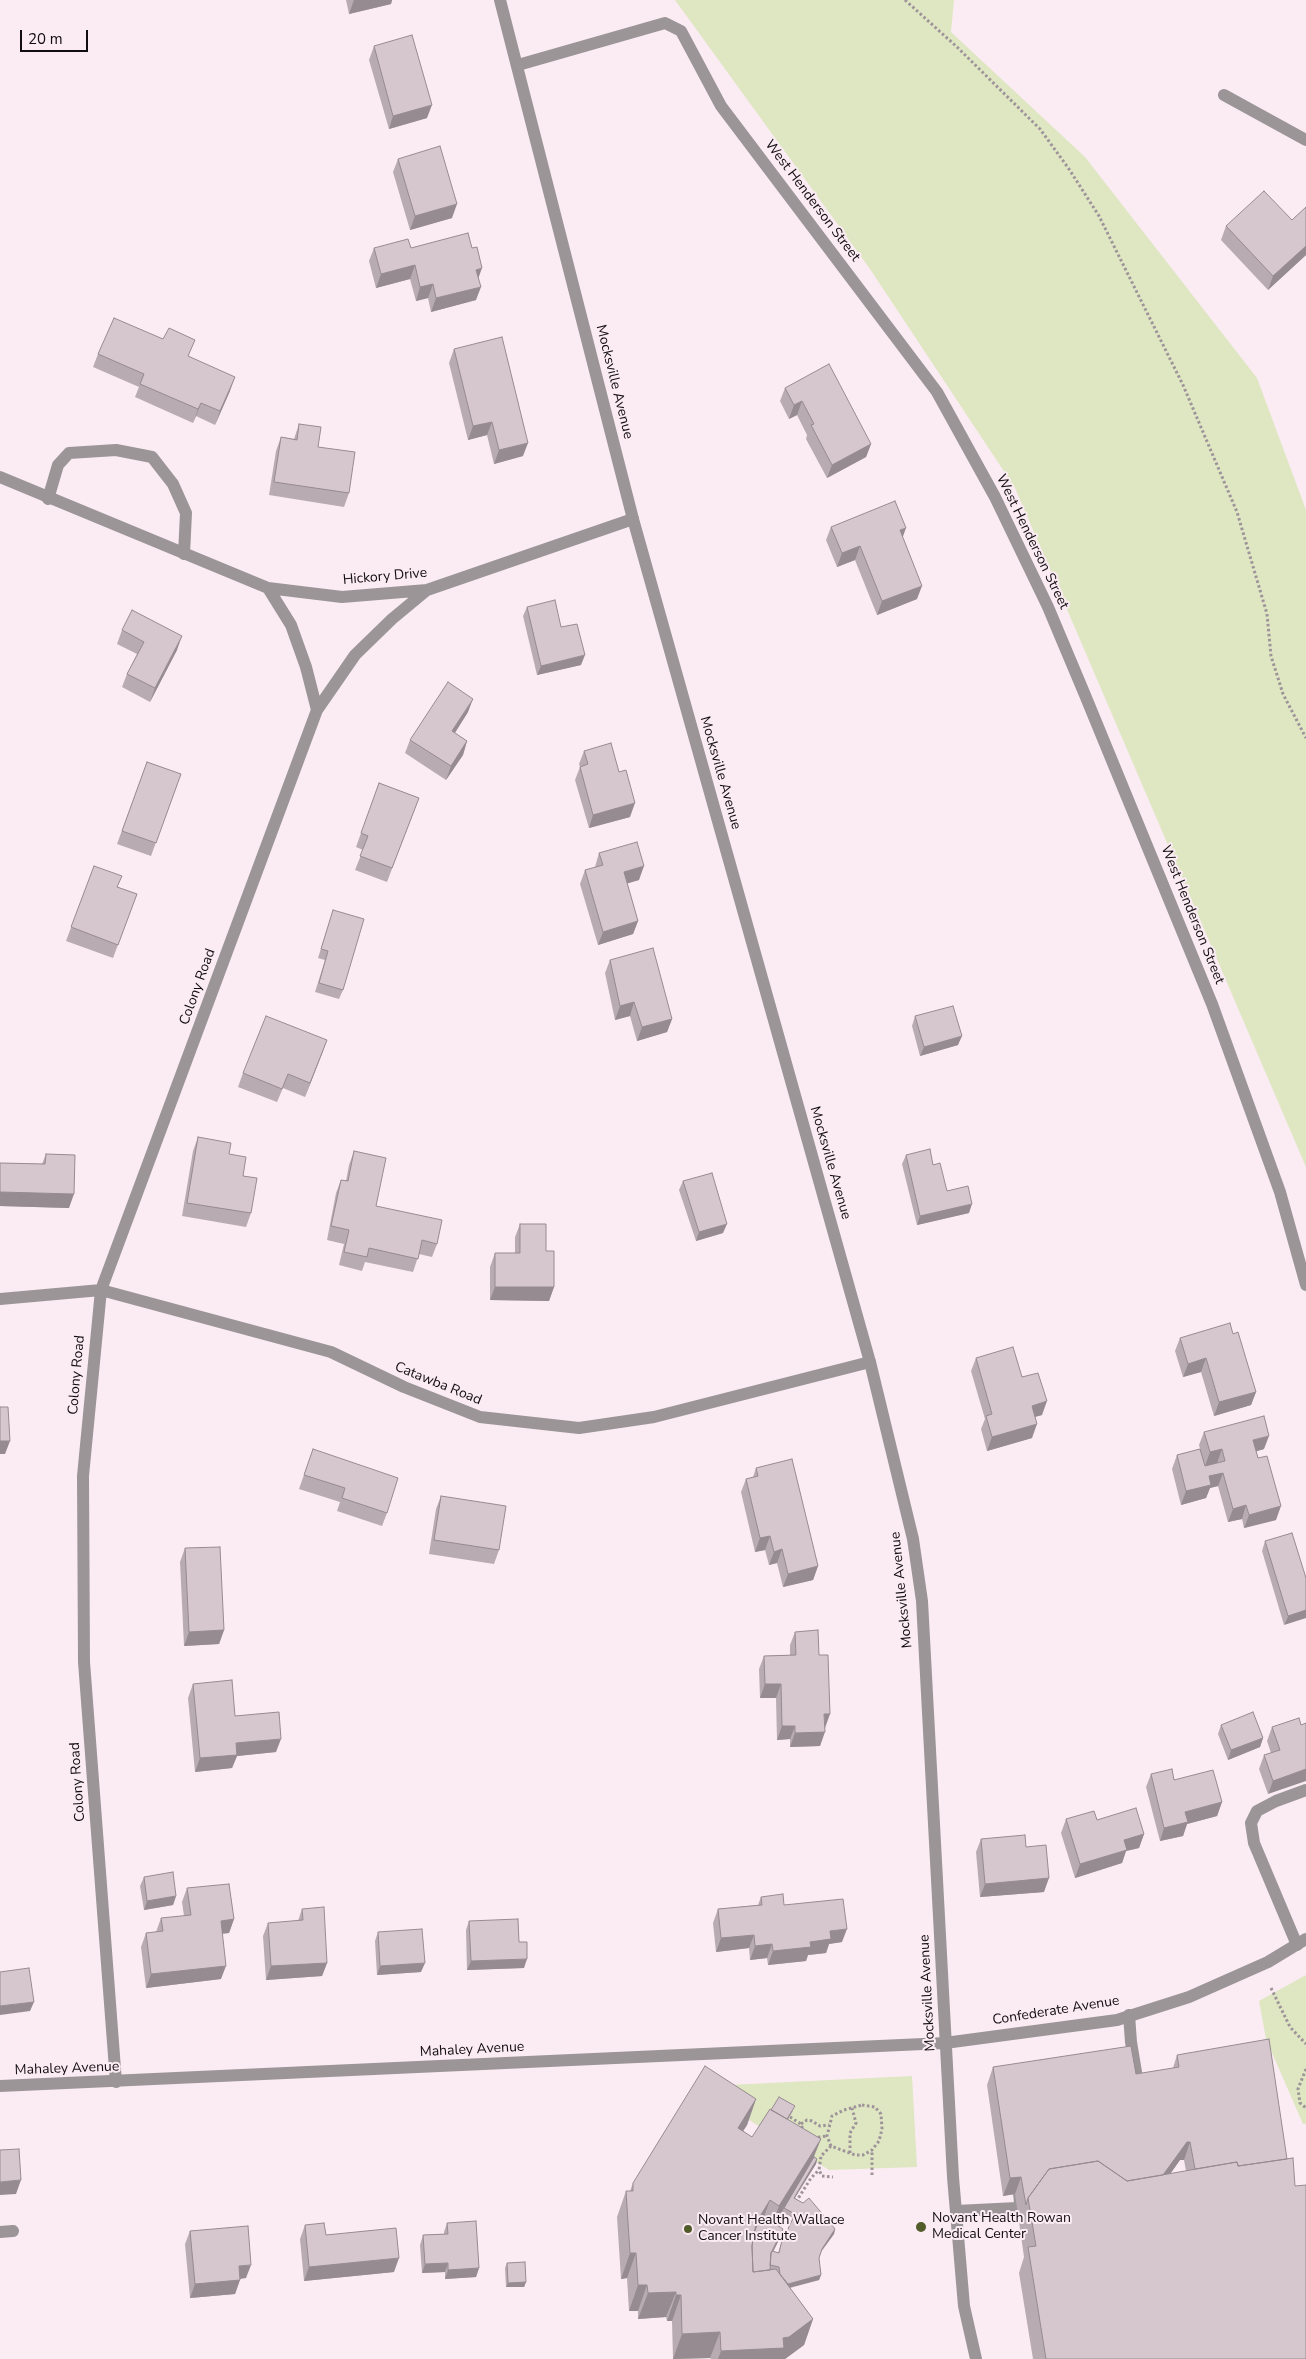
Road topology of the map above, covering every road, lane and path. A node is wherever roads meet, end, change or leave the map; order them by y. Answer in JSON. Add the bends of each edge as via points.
{"nodes":[{"id":1,"x":500,"y":0,"type":"edge"},
{"id":2,"x":905,"y":0,"type":"edge"},
{"id":3,"x":518,"y":65,"type":"junction"},
{"id":4,"x":1224,"y":95,"type":"dead end"},
{"id":5,"x":1306,"y":140,"type":"edge"},
{"id":6,"x":0,"y":478,"type":"edge"},
{"id":7,"x":48,"y":499,"type":"junction"},
{"id":8,"x":634,"y":519,"type":"junction"},
{"id":9,"x":184,"y":554,"type":"junction"},
{"id":10,"x":268,"y":588,"type":"junction"},
{"id":11,"x":427,"y":590,"type":"junction"},
{"id":12,"x":318,"y":710,"type":"junction"},
{"id":13,"x":1306,"y":738,"type":"edge"},
{"id":14,"x":1306,"y":1286,"type":"edge"},
{"id":15,"x":101,"y":1290,"type":"junction"},
{"id":16,"x":0,"y":1299,"type":"edge"},
{"id":17,"x":870,"y":1362,"type":"junction"},
{"id":18,"x":1306,"y":1790,"type":"edge"},
{"id":19,"x":1301,"y":1942,"type":"edge"},
{"id":20,"x":1272,"y":1988,"type":"dead end"},
{"id":21,"x":1129,"y":2016,"type":"junction"},
{"id":22,"x":945,"y":2043,"type":"junction"},
{"id":23,"x":1306,"y":2044,"type":"edge"},
{"id":24,"x":1306,"y":2069,"type":"edge"},
{"id":25,"x":116,"y":2082,"type":"junction"},
{"id":26,"x":0,"y":2086,"type":"edge"},
{"id":27,"x":1141,"y":2102,"type":"edge"},
{"id":28,"x":852,"y":2108,"type":"junction"},
{"id":29,"x":1306,"y":2108,"type":"edge"},
{"id":30,"x":790,"y":2117,"type":"edge"},
{"id":31,"x":802,"y":2124,"type":"junction"},
{"id":32,"x":829,"y":2125,"type":"junction"},
{"id":33,"x":828,"y":2136,"type":"junction"},
{"id":34,"x":831,"y":2146,"type":"junction"},
{"id":35,"x":872,"y":2150,"type":"junction"},
{"id":36,"x":850,"y":2153,"type":"junction"},
{"id":37,"x":819,"y":2170,"type":"junction"},
{"id":38,"x":872,"y":2175,"type":"dead end"},
{"id":39,"x":1016,"y":2176,"type":"edge"},
{"id":40,"x":833,"y":2177,"type":"dead end"},
{"id":41,"x":795,"y":2204,"type":"edge"},
{"id":42,"x":956,"y":2211,"type":"junction"},
{"id":43,"x":976,"y":2359,"type":"edge"}],
"edges":[{"from":1,"to":3,"type":"street","name":"Mocksville Avenue"},
{"from":2,"to":13,"type":"path","via":[[1040,129],[1099,216],[1183,385],[1236,512],[1267,614],[1277,675]]},
{"from":3,"to":8,"type":"street","name":"Mocksville Avenue"},
{"from":3,"to":14,"type":"street","name":"West Henderson Street","via":[[665,23],[681,31],[721,106],[938,392],[1048,607],[1212,1004],[1280,1192]]},
{"from":4,"to":5,"type":"street"},
{"from":6,"to":7,"type":"street","name":"Hickory Drive"},
{"from":7,"to":9,"type":"street","name":"Hickory Drive"},
{"from":7,"to":9,"type":"street","via":[[58,465],[68,453],[116,450],[152,457],[173,484],[186,513]]},
{"from":8,"to":11,"type":"street","name":"Hickory Drive"},
{"from":8,"to":17,"type":"street","name":"Mocksville Avenue"},
{"from":9,"to":10,"type":"street","name":"Hickory Drive"},
{"from":10,"to":11,"type":"street","name":"Hickory Drive","via":[[342,597]]},
{"from":10,"to":12,"type":"street","via":[[291,625]]},
{"from":11,"to":12,"type":"street","name":"Colony Road","via":[[355,655]]},
{"from":12,"to":15,"type":"street","name":"Colony Road"},
{"from":15,"to":16,"type":"street","name":"Catawba Road"},
{"from":15,"to":17,"type":"street","name":"Catawba Road","via":[[331,1352],[480,1418],[578,1428],[654,1418]]},
{"from":15,"to":25,"type":"street","name":"Colony Road","via":[[83,1476],[84,1662]]},
{"from":17,"to":22,"type":"street","name":"Mocksville Avenue","via":[[914,1539],[922,1601]]},
{"from":18,"to":19,"type":"street","via":[[1257,1811],[1252,1823],[1254,1843]]},
{"from":19,"to":21,"type":"street","name":"Confederate Avenue","via":[[1268,1962],[1189,1997]]},
{"from":20,"to":23,"type":"path","via":[[1290,2026]]},
{"from":21,"to":22,"type":"street","name":"Confederate Avenue"},
{"from":21,"to":27,"type":"street"},
{"from":22,"to":25,"type":"street","name":"Mahaley Avenue"},
{"from":22,"to":42,"type":"street","name":"Mocksville Avenue"},
{"from":24,"to":29,"type":"path","via":[[1298,2089],[1300,2103]]},
{"from":25,"to":26,"type":"street","name":"Mahaley Avenue"},
{"from":28,"to":32,"type":"path","via":[[832,2116]]},
{"from":28,"to":35,"type":"path","via":[[862,2105],[875,2107],[881,2114],[882,2129]]},
{"from":28,"to":36,"type":"path","via":[[856,2123],[850,2133]]},
{"from":30,"to":31,"type":"path"},
{"from":31,"to":32,"type":"path","via":[[807,2120],[820,2126]]},
{"from":31,"to":33,"type":"path","via":[[805,2137]]},
{"from":32,"to":33,"type":"path"},
{"from":33,"to":34,"type":"path"},
{"from":34,"to":36,"type":"path"},
{"from":34,"to":37,"type":"path","via":[[821,2156]]},
{"from":35,"to":36,"type":"path","via":[[863,2155]]},
{"from":35,"to":38,"type":"path"},
{"from":37,"to":40,"type":"path","via":[[822,2176]]},
{"from":37,"to":41,"type":"path"},
{"from":39,"to":42,"type":"street","via":[[1027,2204],[1017,2208]]},
{"from":42,"to":43,"type":"street","name":"Mocksville Avenue","via":[[964,2306]]}]}
